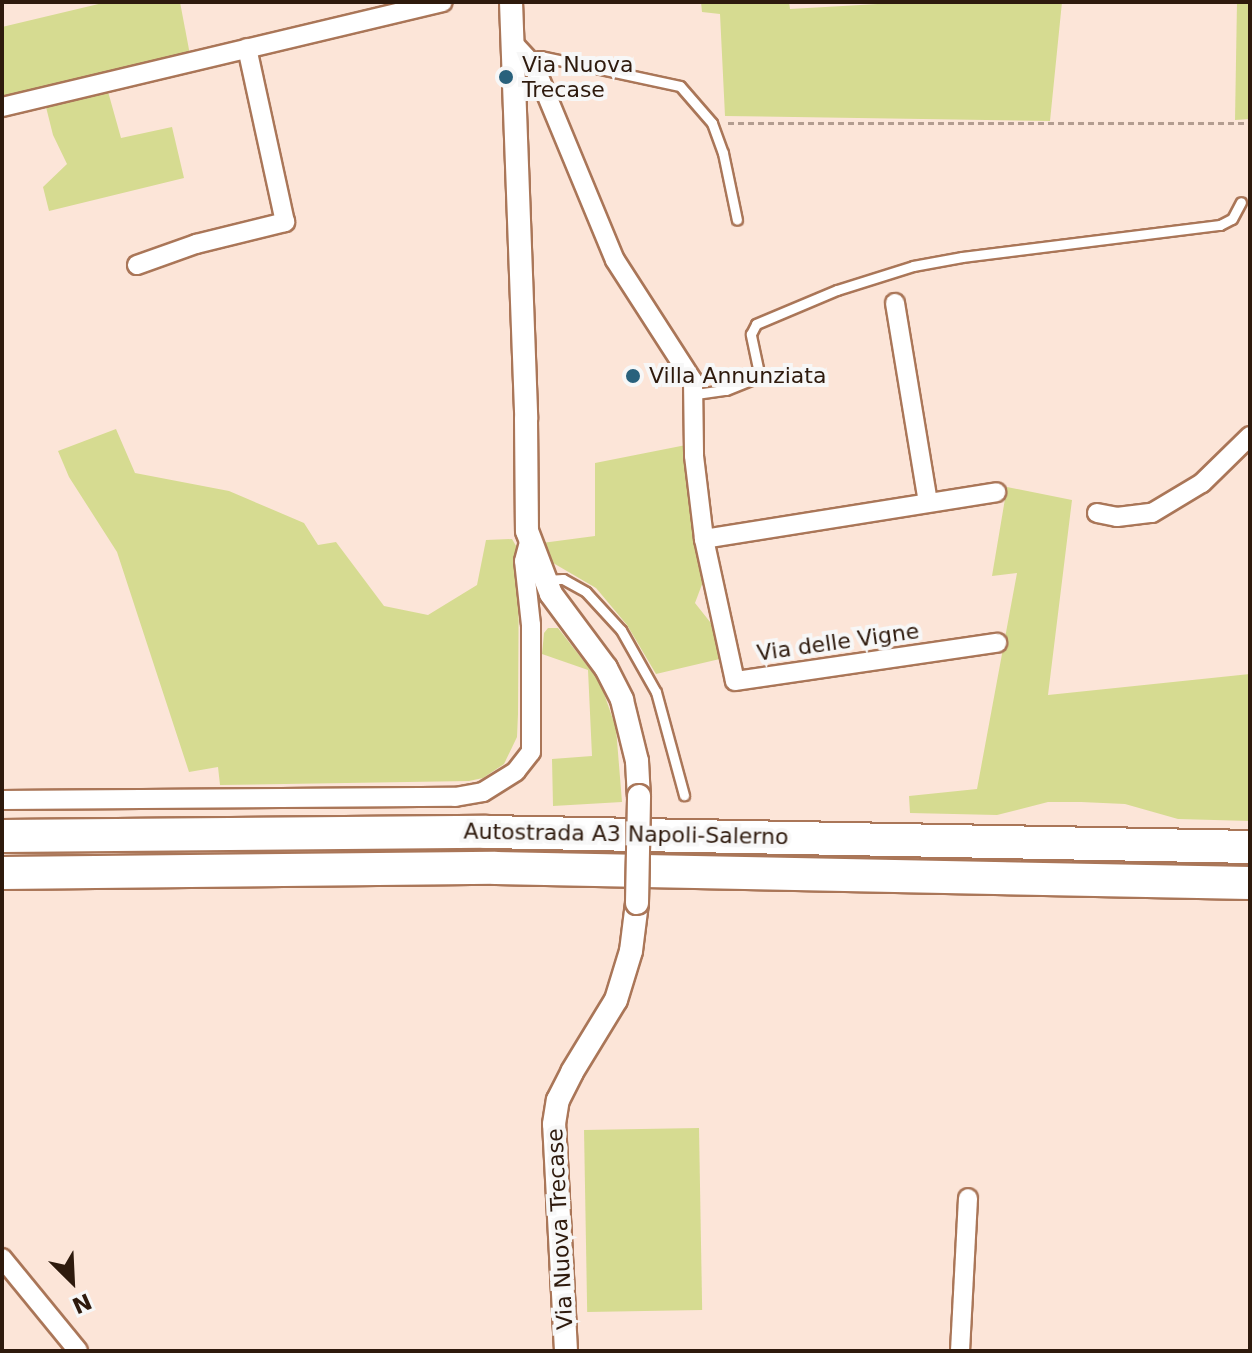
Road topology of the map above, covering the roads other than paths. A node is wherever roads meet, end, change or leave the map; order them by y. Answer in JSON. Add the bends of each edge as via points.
{"nodes":[{"id":1,"x":443,"y":2,"type":"edge"},
{"id":2,"x":511,"y":2,"type":"edge"},
{"id":3,"x":512,"y":42,"type":"junction"},
{"id":4,"x":247,"y":48,"type":"junction"},
{"id":5,"x":530,"y":59,"type":"junction"},
{"id":6,"x":2,"y":107,"type":"edge"},
{"id":7,"x":1241,"y":202,"type":"dead end"},
{"id":8,"x":737,"y":220,"type":"dead end"},
{"id":9,"x":137,"y":265,"type":"dead end"},
{"id":10,"x":895,"y":303,"type":"dead end"},
{"id":11,"x":696,"y":394,"type":"junction"},
{"id":12,"x":1250,"y":436,"type":"edge"},
{"id":13,"x":996,"y":492,"type":"dead end"},
{"id":14,"x":928,"y":502,"type":"junction"},
{"id":15,"x":1097,"y":513,"type":"dead end"},
{"id":16,"x":704,"y":539,"type":"junction"},
{"id":17,"x":529,"y":542,"type":"junction"},
{"id":18,"x":551,"y":593,"type":"junction"},
{"id":19,"x":530,"y":616,"type":"junction"},
{"id":20,"x":997,"y":643,"type":"dead end"},
{"id":21,"x":684,"y":795,"type":"dead end"},
{"id":22,"x":2,"y":800,"type":"edge"},
{"id":23,"x":2,"y":836,"type":"edge"},
{"id":24,"x":1250,"y":847,"type":"edge"},
{"id":25,"x":2,"y":873,"type":"edge"},
{"id":26,"x":1250,"y":883,"type":"edge"},
{"id":27,"x":968,"y":1198,"type":"dead end"},
{"id":28,"x":2,"y":1258,"type":"edge"},
{"id":29,"x":78,"y":1351,"type":"edge"},
{"id":30,"x":566,"y":1351,"type":"edge"},
{"id":31,"x":960,"y":1351,"type":"edge"}],
"edges":[{"from":1,"to":4,"type":"street"},
{"from":2,"to":3,"type":"street","name":"Via Nuova Trecase"},
{"from":3,"to":5,"type":"street","name":"Via delle Vigne"},
{"from":3,"to":17,"type":"street","name":"Via Nuova Trecase"},
{"from":4,"to":6,"type":"street"},
{"from":4,"to":9,"type":"street","via":[[285,222]]},
{"from":5,"to":8,"type":"lane","via":[[540,56],[680,86],[712,123]]},
{"from":5,"to":11,"type":"street","name":"Via delle Vigne","via":[[614,259],[693,381]]},
{"from":7,"to":11,"type":"lane","via":[[1232,219],[1220,225],[962,257],[837,290],[756,324],[751,334],[756,378]]},
{"from":10,"to":14,"type":"street"},
{"from":11,"to":16,"type":"street","name":"Via delle Vigne","via":[[694,456]]},
{"from":12,"to":15,"type":"street","via":[[1202,483],[1152,513]]},
{"from":13,"to":14,"type":"street"},
{"from":14,"to":16,"type":"street"},
{"from":16,"to":20,"type":"street","name":"Via delle Vigne","via":[[735,681]]},
{"from":17,"to":18,"type":"street","name":"Via Nuova Trecase"},
{"from":17,"to":19,"type":"street","via":[[524,561]]},
{"from":18,"to":19,"type":"street"},
{"from":18,"to":21,"type":"lane","via":[[563,579],[586,592],[621,630],[656,692]]},
{"from":18,"to":30,"type":"street","name":"Via Nuova Trecase","bridge":true,"via":[[606,668],[622,700],[637,761],[639,796],[631,951],[616,1000],[572,1072],[558,1100],[554,1124]]},
{"from":19,"to":22,"type":"street","via":[[531,752],[516,771],[483,792],[455,797]]},
{"from":23,"to":24,"type":"highway","name":"Autostrada A3 Napoli-Salerno","via":[[486,832]]},
{"from":25,"to":26,"type":"highway","name":"Autostrada A3 Napoli-Salerno","via":[[495,868]]},
{"from":27,"to":31,"type":"street"},
{"from":28,"to":29,"type":"street"}]}
